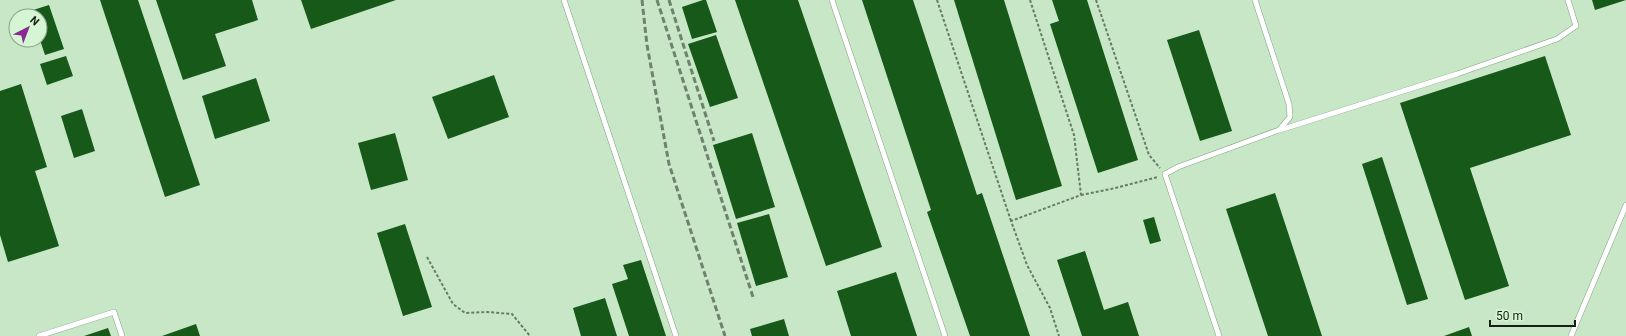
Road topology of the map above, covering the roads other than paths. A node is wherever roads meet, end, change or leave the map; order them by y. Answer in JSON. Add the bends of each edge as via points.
{"nodes":[{"id":1,"x":564,"y":0,"type":"edge"},
{"id":2,"x":832,"y":0,"type":"edge"},
{"id":3,"x":1255,"y":0,"type":"edge"},
{"id":4,"x":1568,"y":0,"type":"edge"},
{"id":5,"x":1279,"y":130,"type":"junction"},
{"id":6,"x":1626,"y":205,"type":"edge"},
{"id":7,"x":39,"y":336,"type":"edge"},
{"id":8,"x":122,"y":336,"type":"edge"},
{"id":9,"x":676,"y":336,"type":"edge"},
{"id":10,"x":945,"y":336,"type":"edge"},
{"id":11,"x":1219,"y":336,"type":"edge"},
{"id":12,"x":1571,"y":336,"type":"edge"}],
"edges":[{"from":1,"to":9,"type":"lane"},
{"from":2,"to":10,"type":"lane"},
{"from":3,"to":5,"type":"lane","via":[[1289,104],[1290,117]]},
{"from":4,"to":5,"type":"lane","via":[[1576,26],[1557,39],[1457,74]]},
{"from":5,"to":11,"type":"lane","via":[[1165,174]]},
{"from":6,"to":12,"type":"lane"},
{"from":7,"to":8,"type":"lane","via":[[114,312]]}]}
